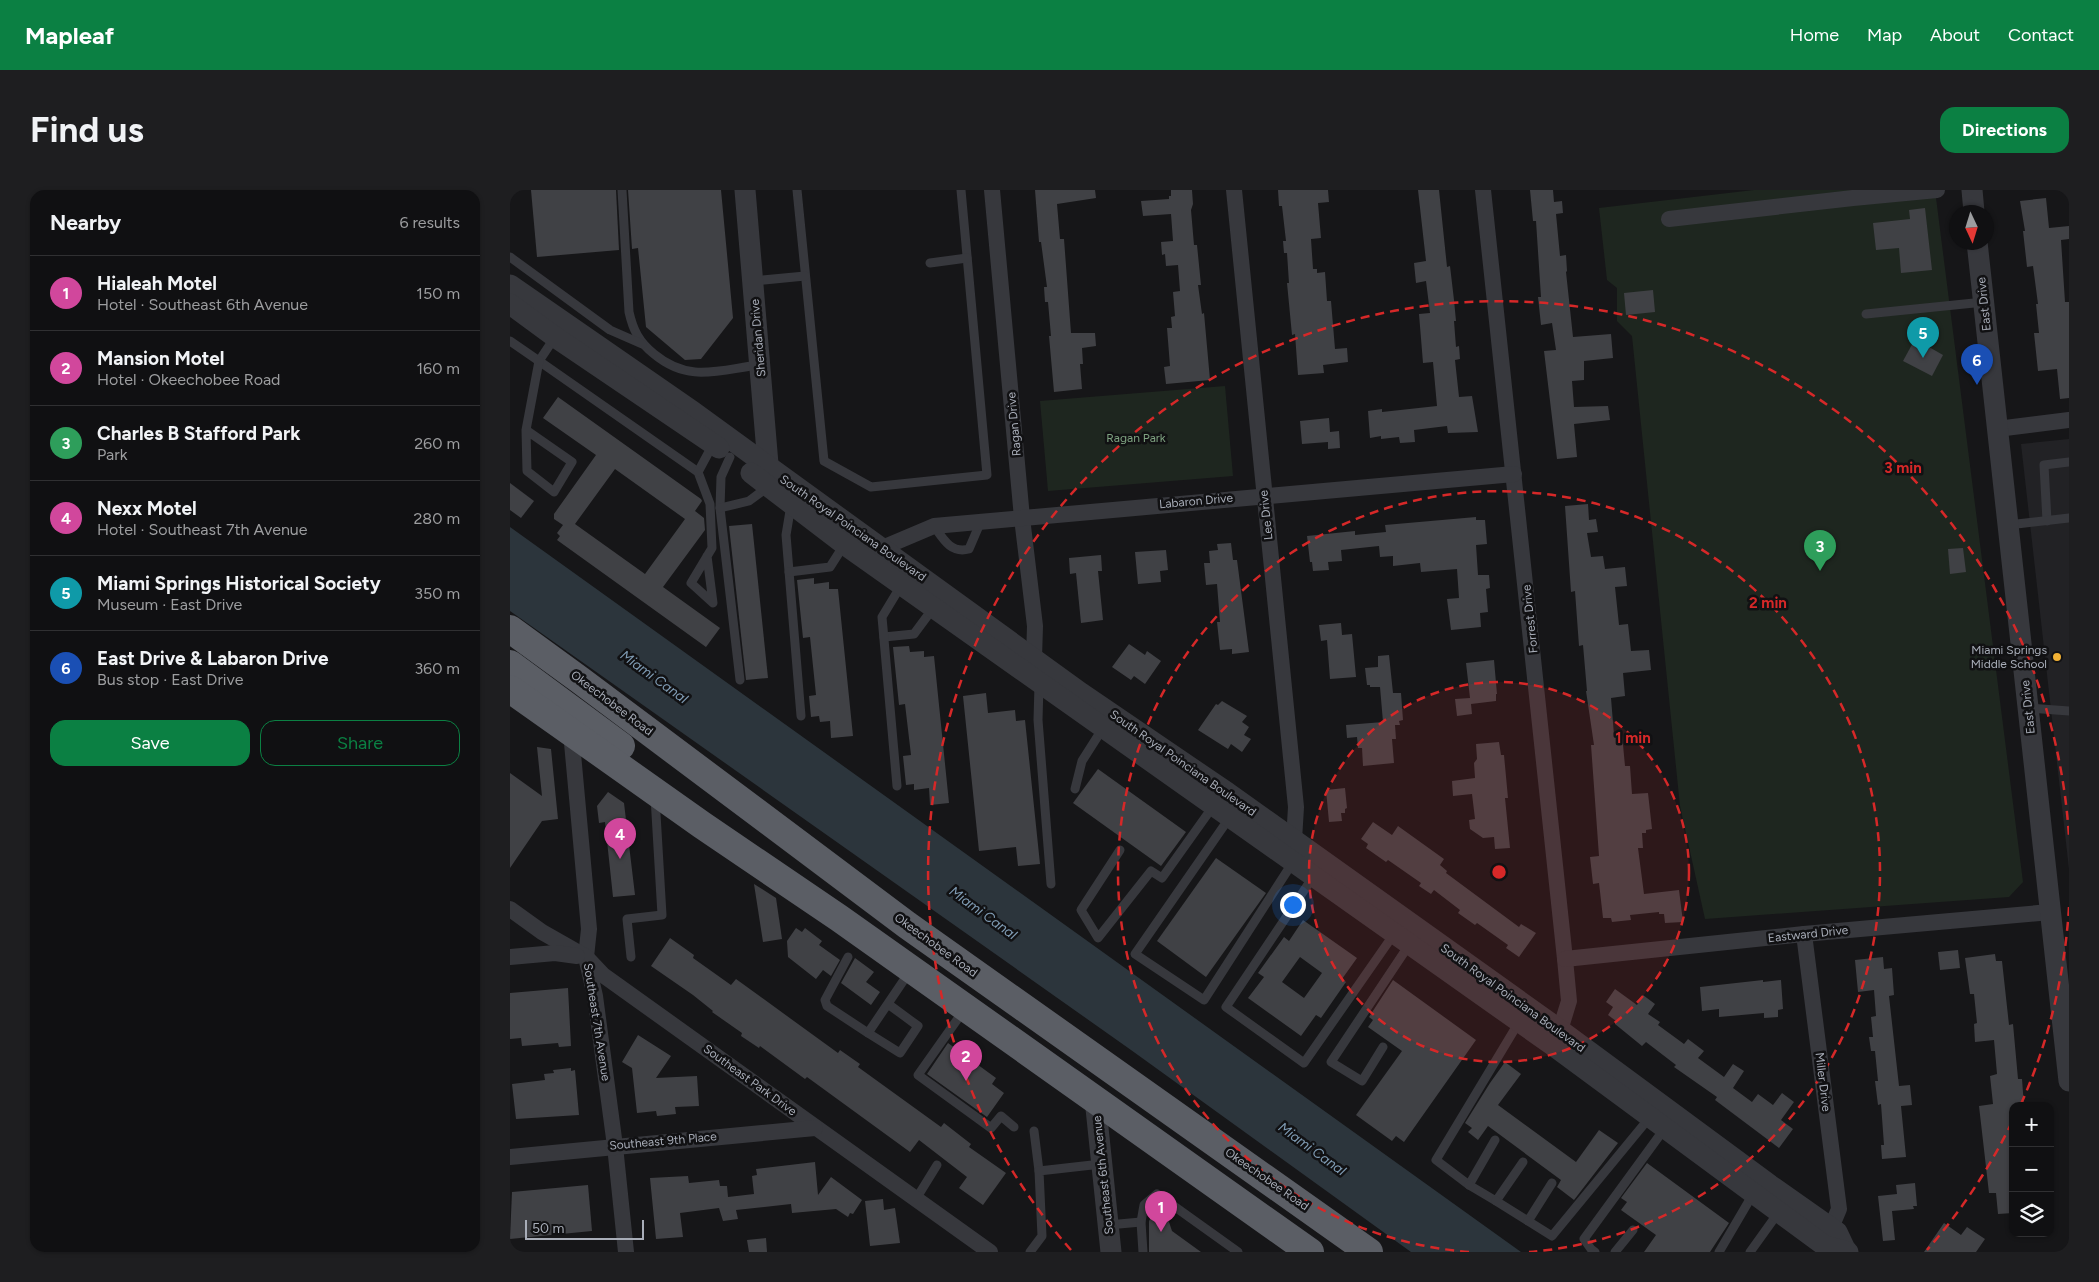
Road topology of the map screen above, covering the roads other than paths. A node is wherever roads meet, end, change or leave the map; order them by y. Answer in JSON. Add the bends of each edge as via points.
{"nodes":[{"id":1,"x":622,"y":190,"type":"edge"},
{"id":2,"x":745,"y":190,"type":"edge"},
{"id":3,"x":797,"y":190,"type":"edge"},
{"id":4,"x":961,"y":190,"type":"edge"},
{"id":5,"x":992,"y":190,"type":"edge"},
{"id":6,"x":1234,"y":190,"type":"edge"},
{"id":7,"x":1483,"y":190,"type":"edge"},
{"id":8,"x":1937,"y":190,"type":"edge"},
{"id":9,"x":1972,"y":190,"type":"edge"},
{"id":10,"x":1852,"y":194,"type":"edge"},
{"id":11,"x":1973,"y":205,"type":"edge"},
{"id":12,"x":1668,"y":219,"type":"dead end"},
{"id":13,"x":1979,"y":250,"type":"edge"},
{"id":14,"x":510,"y":257,"type":"edge"},
{"id":15,"x":967,"y":258,"type":"junction"},
{"id":16,"x":930,"y":263,"type":"dead end"},
{"id":17,"x":805,"y":276,"type":"junction"},
{"id":18,"x":753,"y":281,"type":"junction"},
{"id":19,"x":510,"y":285,"type":"edge"},
{"id":20,"x":1984,"y":302,"type":"junction"},
{"id":21,"x":510,"y":304,"type":"edge"},
{"id":22,"x":1866,"y":314,"type":"dead end"},
{"id":23,"x":555,"y":337,"type":"junction"},
{"id":24,"x":510,"y":341,"type":"edge"},
{"id":25,"x":642,"y":344,"type":"junction"},
{"id":26,"x":539,"y":361,"type":"junction"},
{"id":27,"x":760,"y":365,"type":"junction"},
{"id":28,"x":2069,"y":420,"type":"edge"},
{"id":29,"x":1997,"y":428,"type":"junction"},
{"id":30,"x":526,"y":430,"type":"junction"},
{"id":31,"x":713,"y":444,"type":"junction"},
{"id":32,"x":730,"y":457,"type":"junction"},
{"id":33,"x":2069,"y":462,"type":"edge"},
{"id":34,"x":698,"y":472,"type":"junction"},
{"id":35,"x":1514,"y":474,"type":"junction"},
{"id":36,"x":769,"y":477,"type":"junction"},
{"id":37,"x":1264,"y":495,"type":"junction"},
{"id":38,"x":791,"y":504,"type":"junction"},
{"id":39,"x":720,"y":508,"type":"junction"},
{"id":40,"x":1022,"y":518,"type":"junction"},
{"id":41,"x":2069,"y":518,"type":"edge"},
{"id":42,"x":2047,"y":521,"type":"junction"},
{"id":43,"x":981,"y":522,"type":"junction"},
{"id":44,"x":2008,"y":525,"type":"junction"},
{"id":45,"x":934,"y":526,"type":"junction"},
{"id":46,"x":845,"y":544,"type":"junction"},
{"id":47,"x":882,"y":548,"type":"junction"},
{"id":48,"x":708,"y":556,"type":"dead end"},
{"id":49,"x":789,"y":572,"type":"junction"},
{"id":50,"x":902,"y":583,"type":"junction"},
{"id":51,"x":934,"y":607,"type":"junction"},
{"id":52,"x":510,"y":629,"type":"edge"},
{"id":53,"x":884,"y":637,"type":"junction"},
{"id":54,"x":1034,"y":658,"type":"junction"},
{"id":55,"x":510,"y":664,"type":"edge"},
{"id":56,"x":740,"y":680,"type":"dead end"},
{"id":57,"x":1040,"y":682,"type":"junction"},
{"id":58,"x":510,"y":689,"type":"edge"},
{"id":59,"x":2028,"y":708,"type":"junction"},
{"id":60,"x":2069,"y":712,"type":"edge"},
{"id":61,"x":802,"y":716,"type":"dead end"},
{"id":62,"x":1103,"y":728,"type":"junction"},
{"id":63,"x":570,"y":732,"type":"junction"},
{"id":64,"x":897,"y":786,"type":"dead end"},
{"id":65,"x":1075,"y":789,"type":"dead end"},
{"id":66,"x":655,"y":792,"type":"junction"},
{"id":67,"x":1222,"y":811,"type":"junction"},
{"id":68,"x":1294,"y":840,"type":"junction"},
{"id":69,"x":1120,"y":850,"type":"dead end"},
{"id":70,"x":1293,"y":862,"type":"junction"},
{"id":71,"x":1314,"y":877,"type":"junction"},
{"id":72,"x":1051,"y":884,"type":"dead end"},
{"id":73,"x":510,"y":909,"type":"edge"},
{"id":74,"x":2050,"y":912,"type":"junction"},
{"id":75,"x":839,"y":918,"type":"junction"},
{"id":76,"x":1804,"y":934,"type":"junction"},
{"id":77,"x":1401,"y":939,"type":"junction"},
{"id":78,"x":510,"y":957,"type":"edge"},
{"id":79,"x":586,"y":957,"type":"junction"},
{"id":80,"x":630,"y":957,"type":"dead end"},
{"id":81,"x":848,"y":957,"type":"dead end"},
{"id":82,"x":1566,"y":959,"type":"junction"},
{"id":83,"x":912,"y":969,"type":"junction"},
{"id":84,"x":888,"y":1004,"type":"junction"},
{"id":85,"x":966,"y":1007,"type":"junction"},
{"id":86,"x":1519,"y":1022,"type":"junction"},
{"id":87,"x":868,"y":1033,"type":"junction"},
{"id":88,"x":1558,"y":1039,"type":"junction"},
{"id":89,"x":1383,"y":1047,"type":"dead end"},
{"id":90,"x":2069,"y":1081,"type":"edge"},
{"id":91,"x":1094,"y":1099,"type":"junction"},
{"id":92,"x":1658,"y":1122,"type":"junction"},
{"id":93,"x":1014,"y":1127,"type":"dead end"},
{"id":94,"x":815,"y":1128,"type":"junction"},
{"id":95,"x":1034,"y":1131,"type":"dead end"},
{"id":96,"x":1495,"y":1140,"type":"dead end"},
{"id":97,"x":615,"y":1146,"type":"junction"},
{"id":98,"x":510,"y":1157,"type":"edge"},
{"id":99,"x":1523,"y":1162,"type":"dead end"},
{"id":100,"x":1101,"y":1164,"type":"junction"},
{"id":101,"x":937,"y":1165,"type":"dead end"},
{"id":102,"x":1039,"y":1171,"type":"junction"},
{"id":103,"x":1552,"y":1184,"type":"dead end"},
{"id":104,"x":1469,"y":1185,"type":"junction"},
{"id":105,"x":1754,"y":1194,"type":"junction"},
{"id":106,"x":916,"y":1199,"type":"junction"},
{"id":107,"x":1496,"y":1201,"type":"junction"},
{"id":108,"x":1778,"y":1213,"type":"junction"},
{"id":109,"x":1528,"y":1221,"type":"junction"},
{"id":110,"x":1141,"y":1222,"type":"junction"},
{"id":111,"x":1108,"y":1225,"type":"junction"},
{"id":112,"x":1634,"y":1230,"type":"dead end"},
{"id":113,"x":1825,"y":1242,"type":"edge"},
{"id":114,"x":1847,"y":1251,"type":"edge"},
{"id":115,"x":626,"y":1252,"type":"edge"},
{"id":116,"x":990,"y":1252,"type":"edge"},
{"id":117,"x":1030,"y":1252,"type":"edge"},
{"id":118,"x":1110,"y":1252,"type":"edge"},
{"id":119,"x":1143,"y":1252,"type":"edge"},
{"id":120,"x":1238,"y":1252,"type":"edge"},
{"id":121,"x":1310,"y":1252,"type":"edge"},
{"id":122,"x":1369,"y":1252,"type":"edge"},
{"id":123,"x":1595,"y":1252,"type":"edge"},
{"id":124,"x":1615,"y":1252,"type":"edge"},
{"id":125,"x":1719,"y":1252,"type":"edge"},
{"id":126,"x":1750,"y":1252,"type":"edge"}],
"edges":[{"from":1,"to":25,"type":"lane","via":[[629,312],[632,328]]},
{"from":2,"to":18,"type":"street","name":"Sheridan Drive"},
{"from":3,"to":17,"type":"lane"},
{"from":4,"to":15,"type":"lane"},
{"from":5,"to":40,"type":"street","name":"Ragan Drive"},
{"from":6,"to":37,"type":"street","name":"Lee Drive"},
{"from":7,"to":35,"type":"street","name":"Forrest Drive"},
{"from":8,"to":10,"type":"street"},
{"from":9,"to":11,"type":"street"},
{"from":10,"to":12,"type":"street"},
{"from":13,"to":20,"type":"street","name":"East Drive"},
{"from":14,"to":25,"type":"lane","via":[[610,330]]},
{"from":15,"to":16,"type":"lane"},
{"from":15,"to":17,"type":"lane","via":[[987,475],[871,487],[824,461]]},
{"from":17,"to":18,"type":"lane"},
{"from":18,"to":27,"type":"street","name":"Sheridan Drive"},
{"from":19,"to":36,"type":"street","name":"South Royal Poinciana Boulevard","via":[[692,411]]},
{"from":20,"to":22,"type":"lane"},
{"from":20,"to":29,"type":"street","name":"East Drive"},
{"from":21,"to":23,"type":"street","name":"South Royal Poinciana Boulevard"},
{"from":23,"to":26,"type":"lane"},
{"from":23,"to":31,"type":"street","name":"South Royal Poinciana Boulevard"},
{"from":24,"to":26,"type":"lane"},
{"from":25,"to":27,"type":"lane","via":[[673,368],[688,372]]},
{"from":26,"to":30,"type":"lane"},
{"from":26,"to":34,"type":"lane"},
{"from":27,"to":36,"type":"street","name":"Sheridan Drive"},
{"from":28,"to":29,"type":"street"},
{"from":29,"to":44,"type":"street","name":"East Drive"},
{"from":30,"to":30,"type":"lane","via":[[572,462],[554,492],[527,471]]},
{"from":31,"to":32,"type":"street","name":"South Royal Poinciana Boulevard"},
{"from":31,"to":34,"type":"lane"},
{"from":32,"to":36,"type":"street","name":"South Royal Poinciana Boulevard"},
{"from":32,"to":39,"type":"lane","via":[[721,476]]},
{"from":33,"to":42,"type":"lane","via":[[2044,465]]},
{"from":34,"to":48,"type":"lane","via":[[710,504],[712,548]]},
{"from":35,"to":37,"type":"street","name":"Labaron Drive"},
{"from":35,"to":82,"type":"street","name":"Forrest Drive"},
{"from":36,"to":38,"type":"street","name":"South Royal Poinciana Boulevard"},
{"from":36,"to":39,"type":"lane","via":[[749,501]]},
{"from":36,"to":47,"type":"street","name":"South Royal Poinciana Boulevard"},
{"from":37,"to":40,"type":"street","name":"Labaron Drive"},
{"from":37,"to":68,"type":"street","name":"Lee Drive","via":[[1296,807]]},
{"from":38,"to":46,"type":"street","name":"South Royal Poinciana Boulevard"},
{"from":38,"to":49,"type":"lane","via":[[786,535]]},
{"from":39,"to":56,"type":"lane"},
{"from":40,"to":43,"type":"street","name":"Labaron Drive"},
{"from":40,"to":54,"type":"street","name":"Ragan Drive","via":[[1035,626]]},
{"from":41,"to":42,"type":"lane"},
{"from":42,"to":44,"type":"lane"},
{"from":43,"to":45,"type":"street","name":"Labaron Drive"},
{"from":43,"to":45,"type":"lane","via":[[968,548],[961,551],[946,543]]},
{"from":44,"to":59,"type":"street","name":"East Drive"},
{"from":45,"to":47,"type":"street","name":"Labaron Drive"},
{"from":46,"to":49,"type":"lane","via":[[830,567]]},
{"from":46,"to":50,"type":"street","name":"South Royal Poinciana Boulevard"},
{"from":47,"to":54,"type":"street","name":"South Royal Poinciana Boulevard"},
{"from":49,"to":61,"type":"lane"},
{"from":50,"to":51,"type":"street","name":"South Royal Poinciana Boulevard"},
{"from":50,"to":53,"type":"lane","via":[[882,617]]},
{"from":51,"to":53,"type":"lane","via":[[914,634]]},
{"from":51,"to":57,"type":"street","name":"South Royal Poinciana Boulevard"},
{"from":52,"to":122,"type":"highway","name":"Okeechobee Road","via":[[907,925]]},
{"from":53,"to":64,"type":"lane"},
{"from":54,"to":68,"type":"street","name":"South Royal Poinciana Boulevard"},
{"from":55,"to":75,"type":"highway","via":[[744,840]]},
{"from":57,"to":62,"type":"street","name":"South Royal Poinciana Boulevard"},
{"from":57,"to":72,"type":"lane","via":[[1038,720]]},
{"from":58,"to":63,"type":"highway"},
{"from":59,"to":60,"type":"lane"},
{"from":59,"to":74,"type":"street","name":"East Drive"},
{"from":62,"to":65,"type":"lane","via":[[1082,761]]},
{"from":62,"to":67,"type":"street","name":"South Royal Poinciana Boulevard"},
{"from":63,"to":66,"type":"highway"},
{"from":63,"to":79,"type":"street","name":"Southeast 7th Avenue","via":[[589,929]]},
{"from":66,"to":75,"type":"highway"},
{"from":66,"to":80,"type":"lane","via":[[662,915],[627,919]]},
{"from":67,"to":69,"type":"lane","via":[[1162,878],[1151,871],[1098,938],[1081,910]]},
{"from":67,"to":70,"type":"street","name":"South Royal Poinciana Boulevard"},
{"from":67,"to":70,"type":"lane","via":[[1135,954],[1204,1000]]},
{"from":68,"to":88,"type":"street","name":"South Royal Poinciana Boulevard"},
{"from":70,"to":71,"type":"street","name":"South Royal Poinciana Boulevard"},
{"from":71,"to":77,"type":"street","name":"South Royal Poinciana Boulevard"},
{"from":71,"to":77,"type":"lane","via":[[1226,1007],[1304,1063]]},
{"from":73,"to":79,"type":"street","name":"Southeast Park Drive"},
{"from":74,"to":76,"type":"street","name":"Eastward Drive"},
{"from":74,"to":90,"type":"street","name":"East Drive"},
{"from":75,"to":83,"type":"highway"},
{"from":76,"to":82,"type":"street","name":"Eastward Drive"},
{"from":76,"to":113,"type":"street","name":"Miller Drive","via":[[1839,1209]]},
{"from":77,"to":86,"type":"street","name":"South Royal Poinciana Boulevard"},
{"from":77,"to":89,"type":"lane","via":[[1332,1062],[1362,1081]]},
{"from":78,"to":79,"type":"street","via":[[555,953]]},
{"from":79,"to":94,"type":"street","name":"Southeast Park Drive","via":[[603,975]]},
{"from":79,"to":97,"type":"street","name":"Southeast 7th Avenue","via":[[595,996]]},
{"from":81,"to":87,"type":"lane","via":[[825,1000],[826,1006]]},
{"from":82,"to":88,"type":"street","name":"Forrest Drive","via":[[1569,1001]]},
{"from":83,"to":84,"type":"lane"},
{"from":83,"to":85,"type":"highway"},
{"from":84,"to":87,"type":"lane"},
{"from":84,"to":87,"type":"lane","via":[[918,1026],[900,1054]]},
{"from":85,"to":91,"type":"highway"},
{"from":85,"to":93,"type":"lane","via":[[918,1075],[991,1128],[1001,1116]]},
{"from":86,"to":88,"type":"street","name":"South Royal Poinciana Boulevard"},
{"from":86,"to":104,"type":"lane","via":[[1436,1160]]},
{"from":88,"to":92,"type":"street","name":"South Royal Poinciana Boulevard"},
{"from":88,"to":113,"type":"street","name":"South Royal Poinciana Boulevard"},
{"from":91,"to":100,"type":"street","name":"Southeast 6th Avenue"},
{"from":91,"to":121,"type":"highway"},
{"from":92,"to":105,"type":"street","name":"South Royal Poinciana Boulevard"},
{"from":92,"to":109,"type":"lane","via":[[1552,1236]]},
{"from":92,"to":123,"type":"lane","via":[[1584,1239]]},
{"from":94,"to":97,"type":"street","name":"Southeast 9th Place"},
{"from":94,"to":106,"type":"street","name":"Southeast Park Drive"},
{"from":95,"to":102,"type":"lane"},
{"from":96,"to":104,"type":"lane"},
{"from":97,"to":98,"type":"street","name":"Southeast 9th Place"},
{"from":97,"to":115,"type":"street","name":"Southeast 7th Avenue"},
{"from":99,"to":107,"type":"lane"},
{"from":100,"to":102,"type":"lane"},
{"from":100,"to":111,"type":"street","name":"Southeast 6th Avenue"},
{"from":101,"to":106,"type":"lane"},
{"from":102,"to":117,"type":"lane","via":[[1042,1236]]},
{"from":103,"to":109,"type":"lane"},
{"from":104,"to":107,"type":"lane"},
{"from":105,"to":108,"type":"street","name":"South Royal Poinciana Boulevard"},
{"from":105,"to":125,"type":"lane"},
{"from":106,"to":116,"type":"street","name":"Southeast Park Drive"},
{"from":107,"to":109,"type":"lane"},
{"from":108,"to":113,"type":"street","name":"South Royal Poinciana Boulevard"},
{"from":108,"to":126,"type":"lane"},
{"from":110,"to":111,"type":"lane"},
{"from":110,"to":119,"type":"lane"},
{"from":110,"to":120,"type":"lane","via":[[1144,1205],[1157,1194]]},
{"from":111,"to":118,"type":"street","name":"Southeast 6th Avenue"},
{"from":112,"to":124,"type":"lane"},
{"from":113,"to":114,"type":"street","name":"South Royal Poinciana Boulevard"}]}
